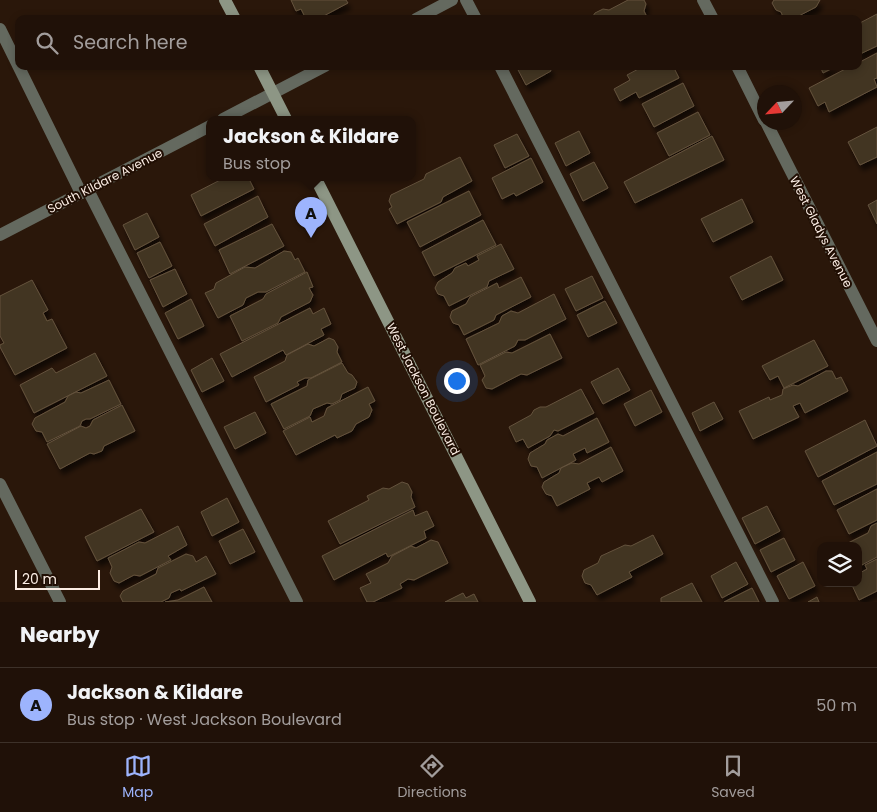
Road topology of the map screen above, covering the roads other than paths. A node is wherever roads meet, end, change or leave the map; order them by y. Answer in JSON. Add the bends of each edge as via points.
{"nodes":[{"id":1,"x":225,"y":0,"type":"edge"},
{"id":2,"x":452,"y":0,"type":"edge"},
{"id":3,"x":466,"y":0,"type":"edge"},
{"id":4,"x":703,"y":0,"type":"edge"},
{"id":5,"x":233,"y":15,"type":"edge"},
{"id":6,"x":424,"y":15,"type":"edge"},
{"id":7,"x":474,"y":15,"type":"edge"},
{"id":8,"x":711,"y":15,"type":"edge"},
{"id":9,"x":0,"y":29,"type":"edge"},
{"id":10,"x":15,"y":58,"type":"edge"},
{"id":11,"x":21,"y":70,"type":"edge"},
{"id":12,"x":261,"y":70,"type":"edge"},
{"id":13,"x":317,"y":70,"type":"edge"},
{"id":14,"x":502,"y":70,"type":"edge"},
{"id":15,"x":739,"y":70,"type":"edge"},
{"id":16,"x":272,"y":94,"type":"junction"},
{"id":17,"x":757,"y":105,"type":"edge"},
{"id":18,"x":229,"y":116,"type":"edge"},
{"id":19,"x":284,"y":116,"type":"edge"},
{"id":20,"x":206,"y":128,"type":"edge"},
{"id":21,"x":770,"y":130,"type":"edge"},
{"id":22,"x":317,"y":181,"type":"edge"},
{"id":23,"x":84,"y":192,"type":"junction"},
{"id":24,"x":0,"y":235,"type":"edge"},
{"id":25,"x":877,"y":341,"type":"edge"},
{"id":26,"x":0,"y":484,"type":"edge"},
{"id":27,"x":60,"y":602,"type":"edge"},
{"id":28,"x":297,"y":602,"type":"edge"},
{"id":29,"x":530,"y":602,"type":"edge"},
{"id":30,"x":772,"y":602,"type":"edge"}],
"edges":[{"from":1,"to":5,"type":"street"},
{"from":2,"to":6,"type":"street"},
{"from":3,"to":7,"type":"street"},
{"from":4,"to":8,"type":"street"},
{"from":9,"to":10,"type":"street"},
{"from":11,"to":23,"type":"street"},
{"from":12,"to":16,"type":"street"},
{"from":13,"to":16,"type":"street"},
{"from":14,"to":30,"type":"street"},
{"from":15,"to":17,"type":"street","name":"West Gladys Avenue"},
{"from":16,"to":18,"type":"street"},
{"from":16,"to":19,"type":"street"},
{"from":20,"to":23,"type":"street","name":"South Kildare Avenue"},
{"from":21,"to":25,"type":"street","name":"West Gladys Avenue"},
{"from":22,"to":29,"type":"street","name":"West Jackson Boulevard"},
{"from":23,"to":24,"type":"street","name":"South Kildare Avenue"},
{"from":23,"to":28,"type":"street"},
{"from":26,"to":27,"type":"street"}]}
